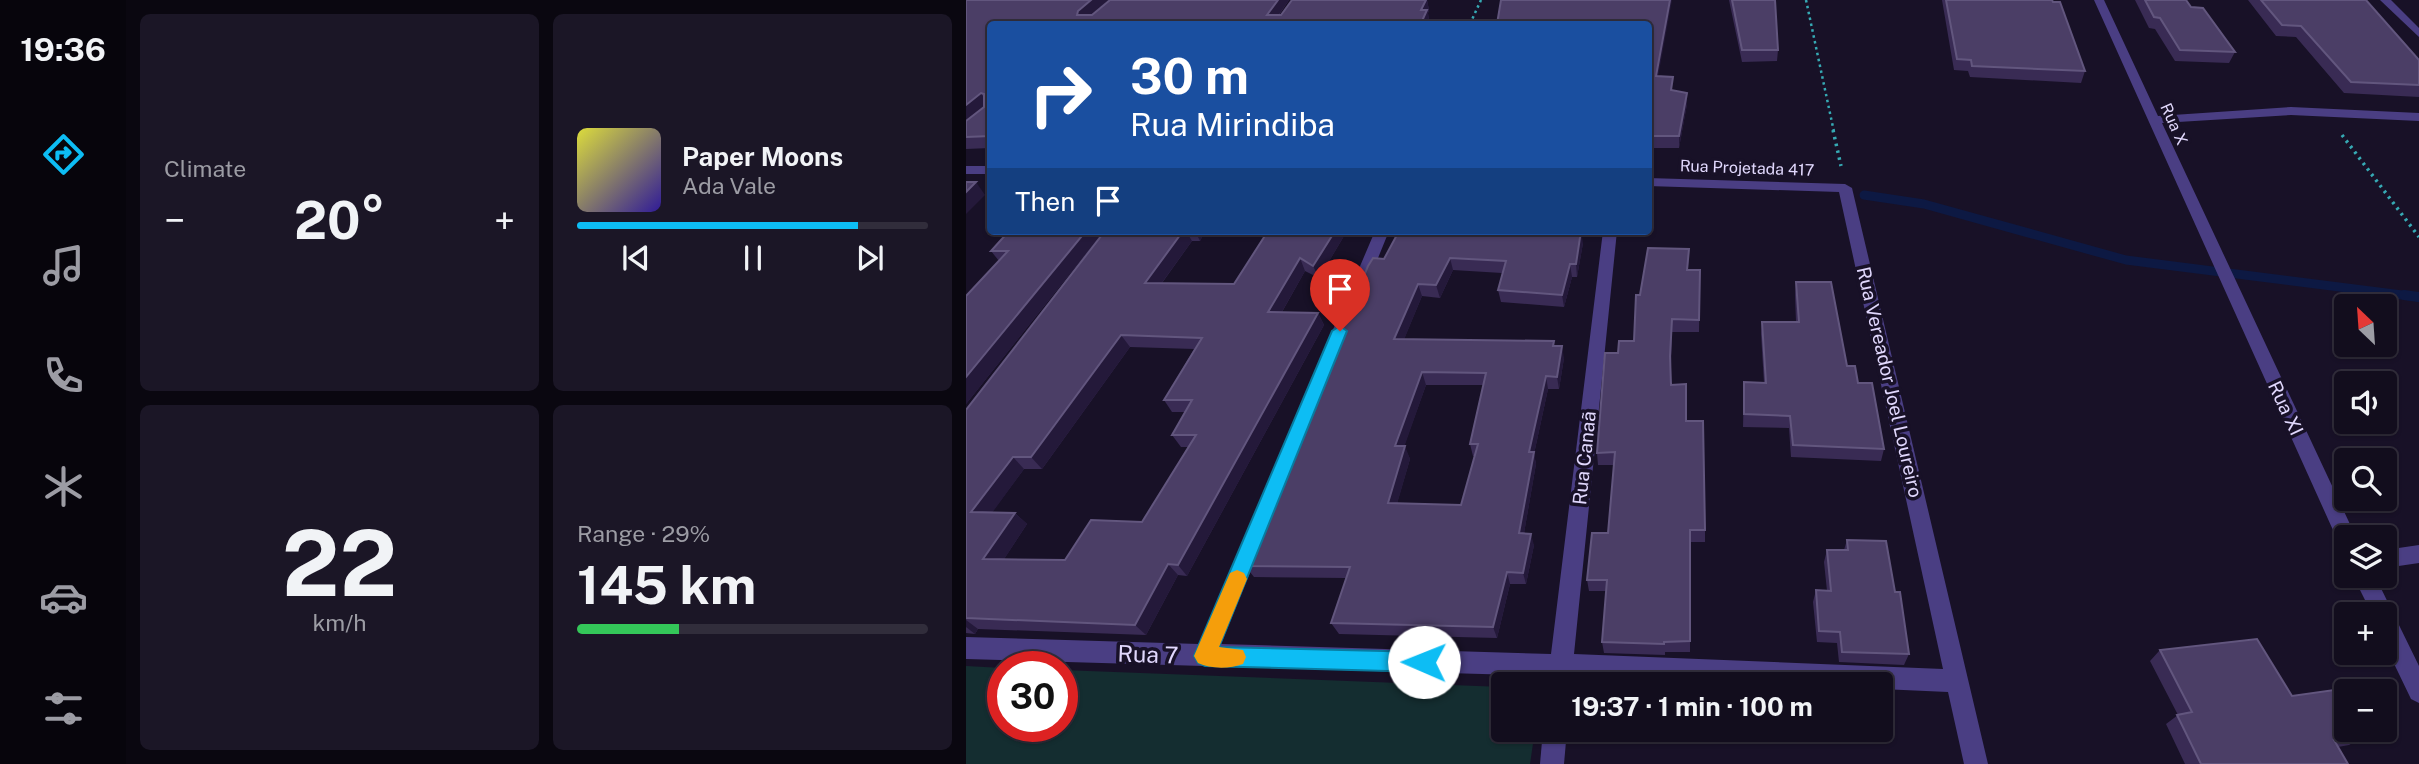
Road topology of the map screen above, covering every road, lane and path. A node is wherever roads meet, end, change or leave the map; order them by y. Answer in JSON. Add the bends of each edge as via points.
{"nodes":[{"id":1,"x":1481,"y":0,"type":"edge"},
{"id":2,"x":1806,"y":0,"type":"edge"},
{"id":3,"x":2099,"y":0,"type":"edge"},
{"id":4,"x":2385,"y":0,"type":"edge"},
{"id":5,"x":1471,"y":21,"type":"edge"},
{"id":6,"x":2419,"y":34,"type":"edge"},
{"id":7,"x":2324,"y":112,"type":"junction"},
{"id":8,"x":2419,"y":117,"type":"edge"},
{"id":9,"x":2153,"y":120,"type":"junction"},
{"id":10,"x":966,"y":170,"type":"edge"},
{"id":11,"x":987,"y":170,"type":"edge"},
{"id":12,"x":1652,"y":182,"type":"edge"},
{"id":13,"x":1845,"y":188,"type":"junction"},
{"id":14,"x":1380,"y":235,"type":"edge"},
{"id":15,"x":1609,"y":235,"type":"edge"},
{"id":16,"x":2419,"y":237,"type":"edge"},
{"id":17,"x":2221,"y":269,"type":"joint"},
{"id":18,"x":2340,"y":525,"type":"edge"},
{"id":19,"x":2419,"y":554,"type":"edge"},
{"id":20,"x":2397,"y":557,"type":"edge"},
{"id":21,"x":2397,"y":645,"type":"edge"},
{"id":22,"x":966,"y":648,"type":"edge"},
{"id":23,"x":1205,"y":656,"type":"junction"},
{"id":24,"x":1503,"y":672,"type":"edge"},
{"id":25,"x":1559,"y":672,"type":"edge"},
{"id":26,"x":1893,"y":680,"type":"edge"},
{"id":27,"x":1959,"y":681,"type":"junction"},
{"id":28,"x":2419,"y":691,"type":"edge"},
{"id":29,"x":1554,"y":742,"type":"edge"},
{"id":30,"x":1552,"y":764,"type":"edge"},
{"id":31,"x":1976,"y":764,"type":"edge"}],
"edges":[{"from":1,"to":5,"type":"path"},
{"from":2,"to":13,"type":"path"},
{"from":3,"to":9,"type":"street","name":"Rua X"},
{"from":4,"to":6,"type":"street"},
{"from":7,"to":8,"type":"street"},
{"from":7,"to":9,"type":"street","via":[[2248,112]]},
{"from":7,"to":16,"type":"path"},
{"from":9,"to":17,"type":"street","name":"Rua X"},
{"from":10,"to":11,"type":"street"},
{"from":12,"to":13,"type":"street","name":"Rua Projetada 417"},
{"from":13,"to":27,"type":"street","name":"Rua Vereador Joel Loureiro"},
{"from":14,"to":23,"type":"street"},
{"from":15,"to":25,"type":"street","name":"Rua Canaã"},
{"from":17,"to":18,"type":"street","name":"Rua XI"},
{"from":19,"to":20,"type":"street"},
{"from":21,"to":28,"type":"street"},
{"from":22,"to":23,"type":"street","name":"Rua 7"},
{"from":23,"to":24,"type":"street","name":"Rua 7"},
{"from":26,"to":27,"type":"street","name":"Rua 7"},
{"from":27,"to":31,"type":"street","name":"Rua Vereador Joel Loureiro"},
{"from":29,"to":30,"type":"street"}]}
